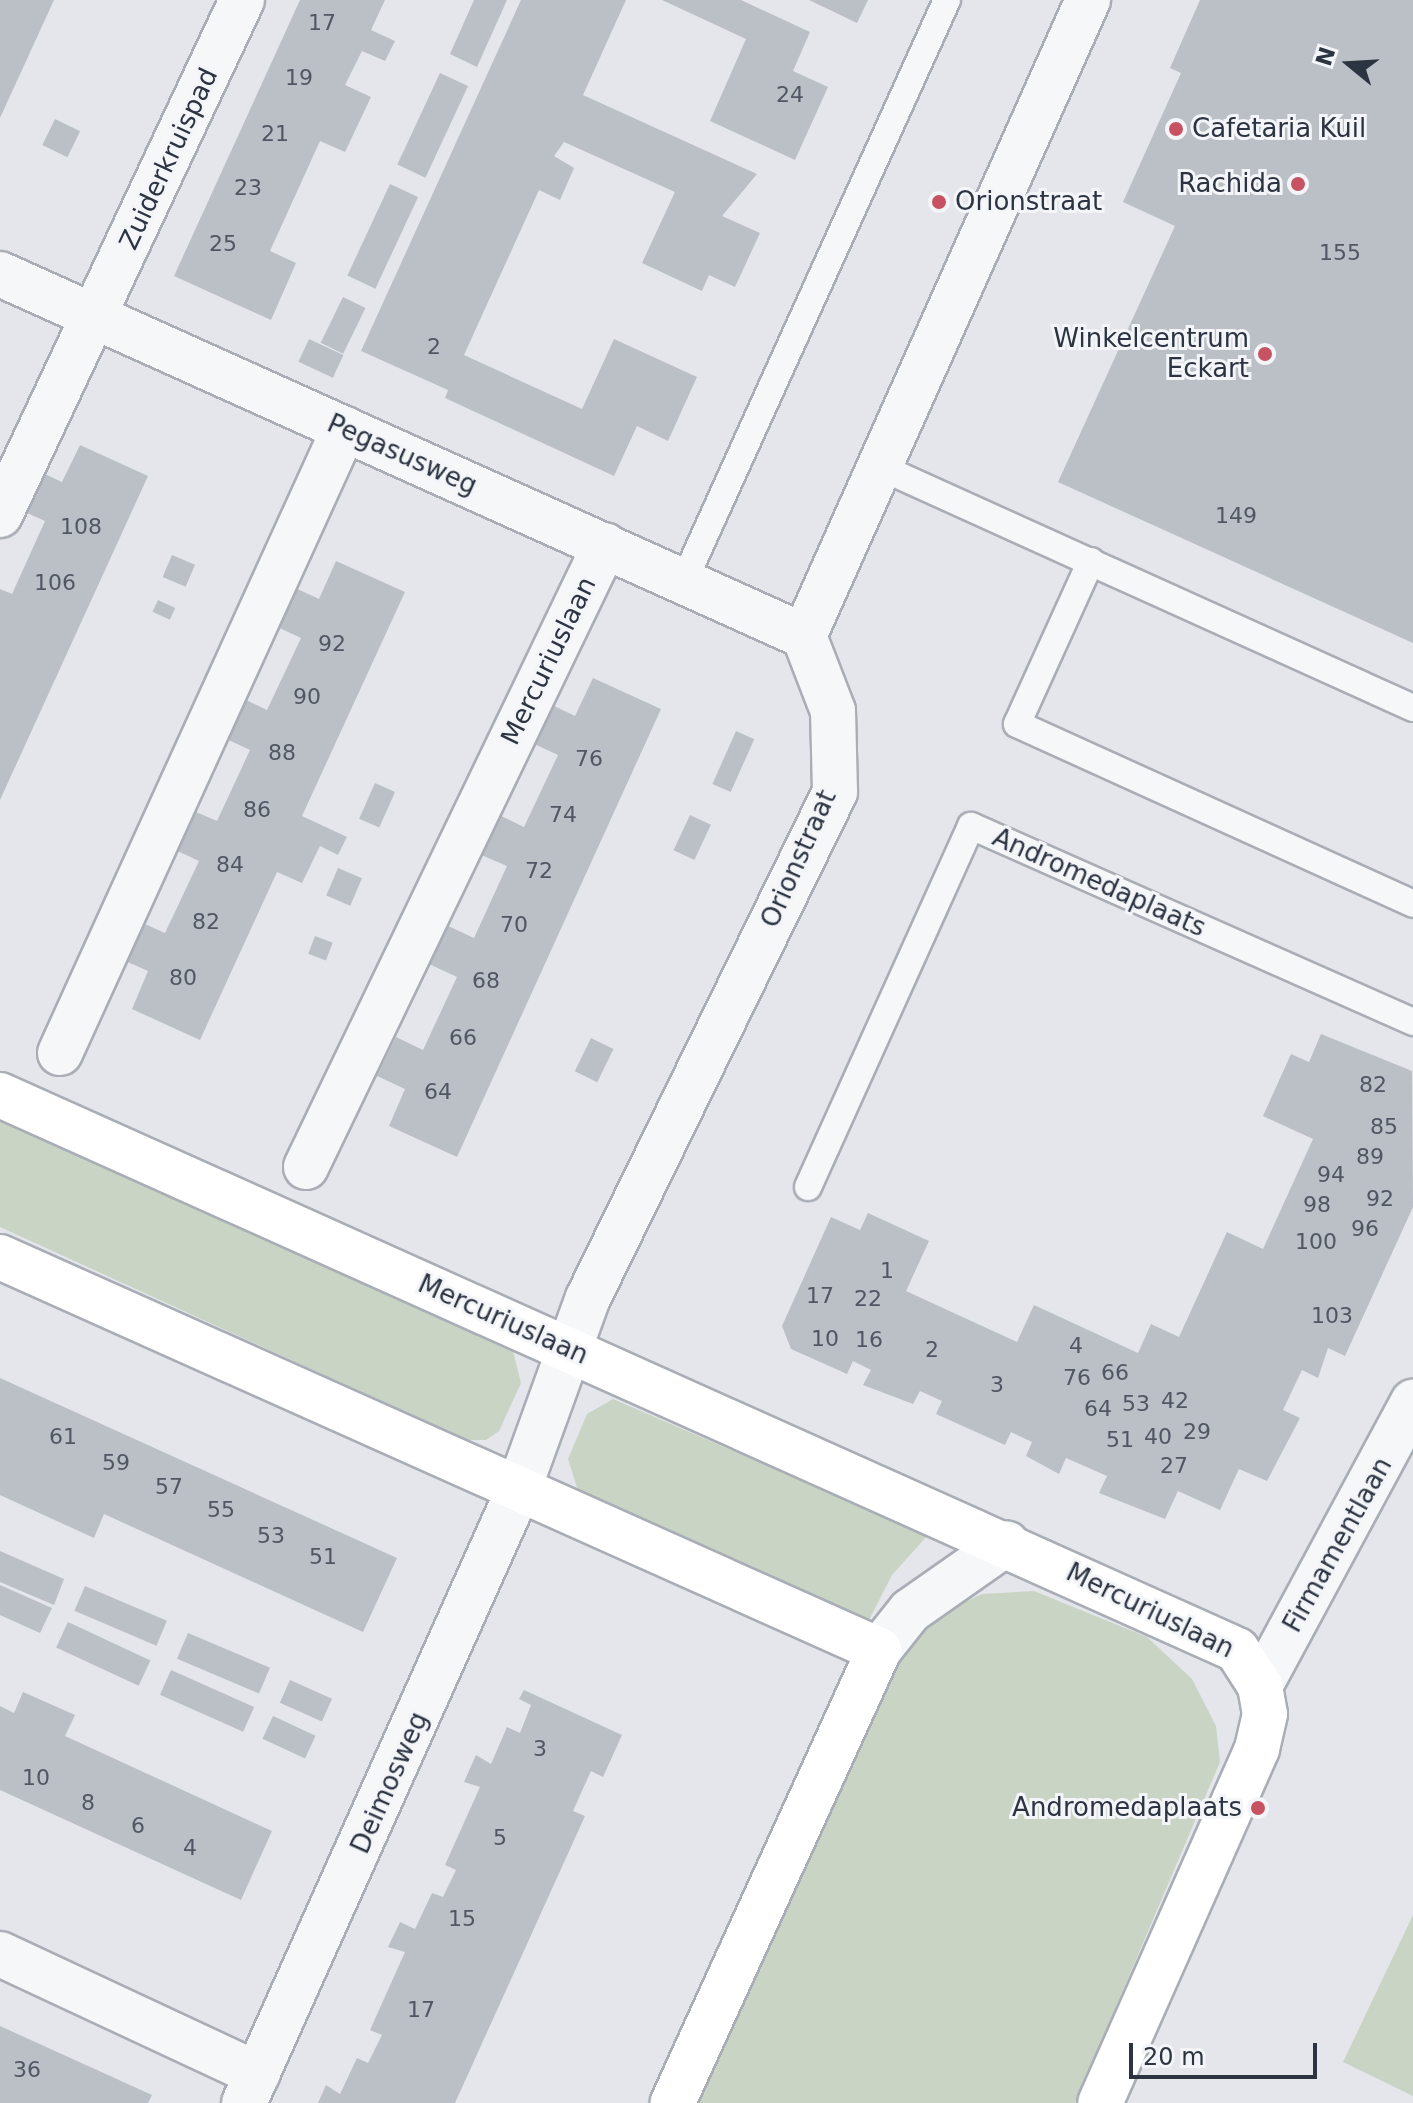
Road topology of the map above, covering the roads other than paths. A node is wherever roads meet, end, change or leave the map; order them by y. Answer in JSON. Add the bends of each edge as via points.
{"nodes":[{"id":1,"x":242,"y":0,"type":"edge"},
{"id":2,"x":947,"y":0,"type":"edge"},
{"id":3,"x":1088,"y":0,"type":"edge"},
{"id":4,"x":0,"y":274,"type":"edge"},
{"id":5,"x":96,"y":317,"type":"junction"},
{"id":6,"x":344,"y":429,"type":"junction"},
{"id":7,"x":878,"y":466,"type":"junction"},
{"id":8,"x":0,"y":515,"type":"edge"},
{"id":9,"x":605,"y":545,"type":"junction"},
{"id":10,"x":1091,"y":561,"type":"junction"},
{"id":11,"x":683,"y":583,"type":"junction"},
{"id":12,"x":804,"y":636,"type":"junction"},
{"id":13,"x":1413,"y":708,"type":"edge"},
{"id":14,"x":1413,"y":904,"type":"edge"},
{"id":15,"x":1413,"y":1022,"type":"edge"},
{"id":16,"x":60,"y":1053,"type":"dead end"},
{"id":17,"x":0,"y":1095,"type":"edge"},
{"id":18,"x":306,"y":1167,"type":"dead end"},
{"id":19,"x":808,"y":1187,"type":"dead end"},
{"id":20,"x":0,"y":1257,"type":"edge"},
{"id":21,"x":567,"y":1349,"type":"junction"},
{"id":22,"x":1413,"y":1402,"type":"edge"},
{"id":23,"x":518,"y":1491,"type":"junction"},
{"id":24,"x":1007,"y":1543,"type":"junction"},
{"id":25,"x":879,"y":1650,"type":"junction"},
{"id":26,"x":1260,"y":1686,"type":"junction"},
{"id":27,"x":0,"y":1954,"type":"edge"},
{"id":28,"x":251,"y":2088,"type":"edge"},
{"id":29,"x":673,"y":2103,"type":"edge"},
{"id":30,"x":1100,"y":2103,"type":"edge"}],
"edges":[{"from":1,"to":5,"type":"street","name":"Zuiderkruispad"},
{"from":2,"to":11,"type":"lane"},
{"from":3,"to":7,"type":"street"},
{"from":4,"to":5,"type":"street","name":"Pegasusweg"},
{"from":5,"to":6,"type":"street","name":"Pegasusweg"},
{"from":5,"to":8,"type":"street"},
{"from":6,"to":9,"type":"street","name":"Pegasusweg"},
{"from":6,"to":16,"type":"street"},
{"from":7,"to":10,"type":"lane"},
{"from":7,"to":12,"type":"street"},
{"from":9,"to":11,"type":"street","name":"Pegasusweg"},
{"from":9,"to":18,"type":"street","name":"Mercuriuslaan"},
{"from":10,"to":13,"type":"lane"},
{"from":10,"to":14,"type":"lane","via":[[1017,724]]},
{"from":11,"to":12,"type":"street","name":"Pegasusweg"},
{"from":12,"to":21,"type":"street","name":"Orionstraat","via":[[833,711],[835,792]]},
{"from":15,"to":19,"type":"lane","name":"Andromedaplaats","via":[[971,826]]},
{"from":17,"to":21,"type":"street","name":"Mercuriuslaan"},
{"from":20,"to":23,"type":"street"},
{"from":21,"to":23,"type":"street","name":"Orionstraat"},
{"from":21,"to":24,"type":"street","name":"Mercuriuslaan"},
{"from":22,"to":26,"type":"street","name":"Firmamentlaan"},
{"from":23,"to":25,"type":"street"},
{"from":23,"to":28,"type":"street","name":"Deimosweg"},
{"from":24,"to":25,"type":"street","via":[[910,1611]]},
{"from":24,"to":26,"type":"street","name":"Mercuriuslaan","via":[[1237,1650]]},
{"from":25,"to":29,"type":"street"},
{"from":26,"to":30,"type":"street","name":"Mercuriuslaan","via":[[1265,1714],[1257,1749]]},
{"from":27,"to":28,"type":"street","name":"Deimosweg"}]}
